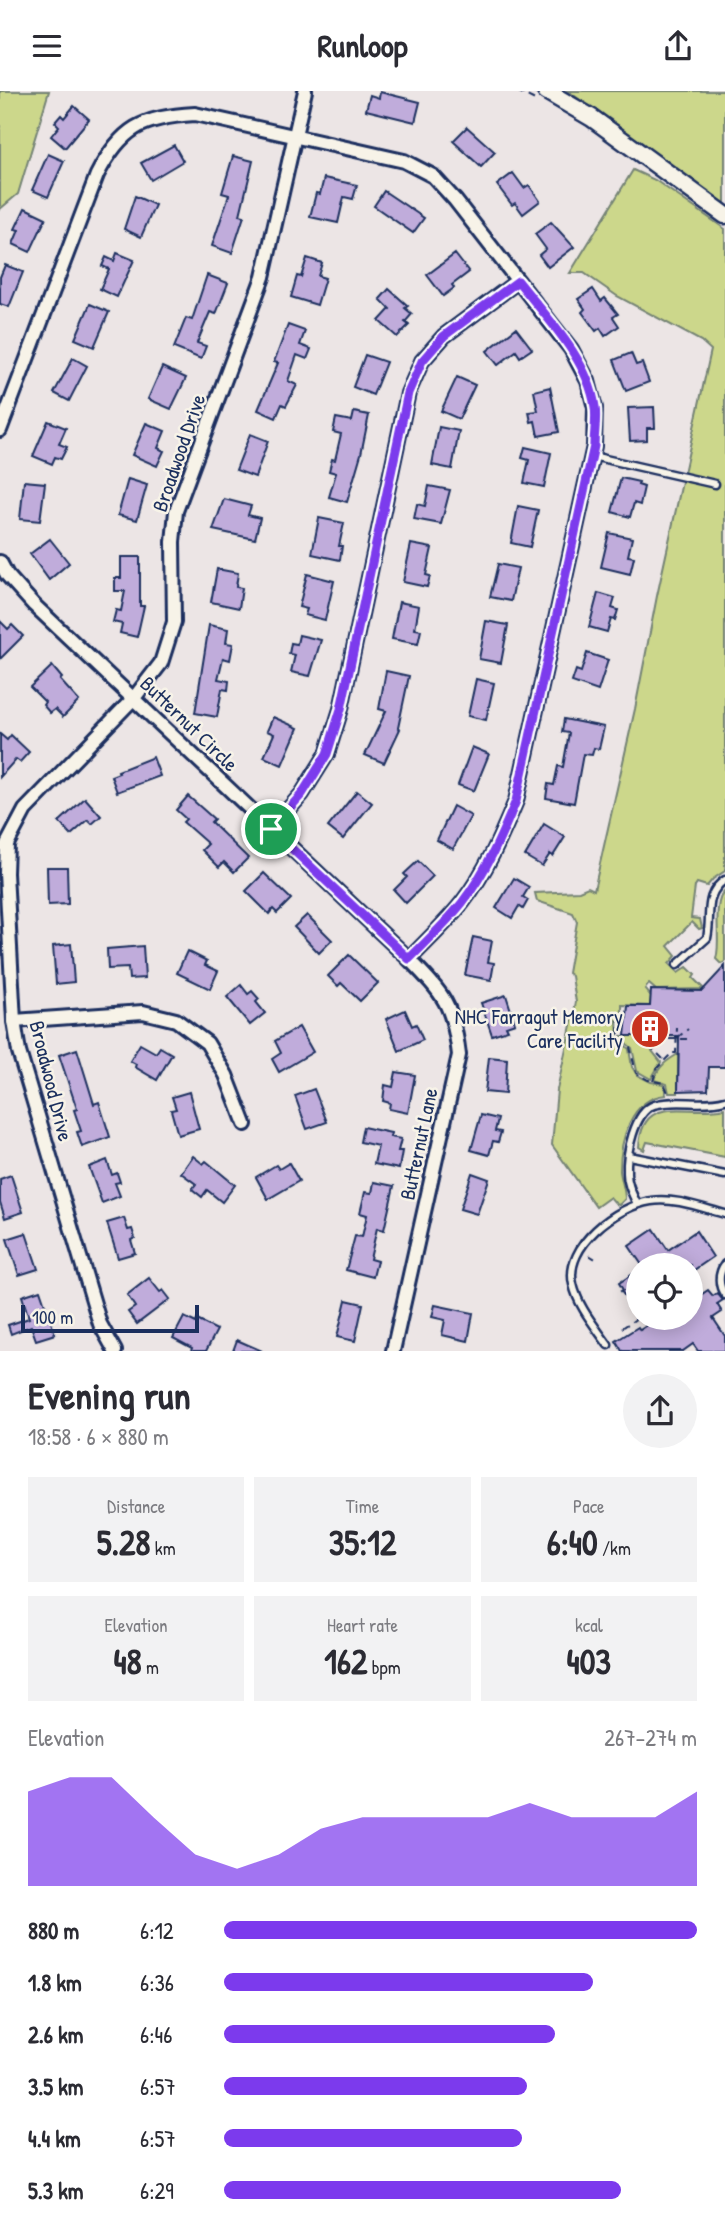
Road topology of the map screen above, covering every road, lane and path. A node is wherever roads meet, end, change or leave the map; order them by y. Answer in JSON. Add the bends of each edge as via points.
{"nodes":[{"id":1,"x":305,"y":91,"type":"edge"},
{"id":2,"x":546,"y":91,"type":"edge"},
{"id":3,"x":296,"y":137,"type":"junction"},
{"id":4,"x":725,"y":215,"type":"edge"},
{"id":5,"x":518,"y":281,"type":"junction"},
{"id":6,"x":3,"y":414,"type":"edge"},
{"id":7,"x":0,"y":430,"type":"edge"},
{"id":8,"x":592,"y":456,"type":"junction"},
{"id":9,"x":715,"y":484,"type":"dead end"},
{"id":10,"x":0,"y":562,"type":"edge"},
{"id":11,"x":134,"y":698,"type":"junction"},
{"id":12,"x":271,"y":829,"type":"junction"},
{"id":13,"x":725,"y":880,"type":"edge"},
{"id":14,"x":409,"y":959,"type":"junction"},
{"id":15,"x":677,"y":965,"type":"dead end"},
{"id":16,"x":15,"y":1021,"type":"junction"},
{"id":17,"x":625,"y":1021,"type":"dead end"},
{"id":18,"x":677,"y":1028,"type":"dead end"},
{"id":19,"x":688,"y":1029,"type":"dead end"},
{"id":20,"x":677,"y":1039,"type":"junction"},
{"id":21,"x":687,"y":1039,"type":"dead end"},
{"id":22,"x":665,"y":1061,"type":"junction"},
{"id":23,"x":653,"y":1081,"type":"junction"},
{"id":24,"x":668,"y":1095,"type":"dead end"},
{"id":25,"x":725,"y":1100,"type":"edge"},
{"id":26,"x":245,"y":1124,"type":"dead end"},
{"id":27,"x":629,"y":1156,"type":"junction"},
{"id":28,"x":725,"y":1175,"type":"edge"},
{"id":29,"x":637,"y":1204,"type":"junction"},
{"id":30,"x":725,"y":1214,"type":"edge"},
{"id":31,"x":725,"y":1263,"type":"edge"},
{"id":32,"x":725,"y":1296,"type":"edge"},
{"id":33,"x":626,"y":1325,"type":"edge"},
{"id":34,"x":622,"y":1328,"type":"dead end"},
{"id":35,"x":608,"y":1345,"type":"dead end"},
{"id":36,"x":115,"y":1351,"type":"edge"},
{"id":37,"x":393,"y":1351,"type":"edge"}],
"edges":[{"from":1,"to":3,"type":"street","name":"Broadwood Drive"},
{"from":2,"to":4,"type":"street","via":[[592,118]]},
{"from":3,"to":5,"type":"street","via":[[404,161],[433,176]]},
{"from":3,"to":6,"type":"street","via":[[195,114],[163,116],[134,127],[109,151],[97,176]]},
{"from":3,"to":11,"type":"street","name":"Broadwood Drive","via":[[263,277],[176,511],[174,622],[160,663]]},
{"from":5,"to":8,"type":"street","via":[[571,349],[588,381],[595,408]]},
{"from":5,"to":12,"type":"street","via":[[444,336],[422,361],[408,393],[341,709],[327,754],[302,794]]},
{"from":6,"to":7,"type":"street"},
{"from":8,"to":9,"type":"lane"},
{"from":8,"to":14,"type":"street","via":[[516,801],[500,839],[462,903]]},
{"from":10,"to":11,"type":"street","name":"Butternut Circle","via":[[34,604]]},
{"from":11,"to":12,"type":"street","name":"Butternut Circle"},
{"from":11,"to":16,"type":"street","name":"Broadwood Drive","via":[[25,810],[7,844]]},
{"from":12,"to":14,"type":"street","name":"Butternut Circle"},
{"from":13,"to":15,"type":"lane","via":[[710,900],[707,938]]},
{"from":14,"to":37,"type":"street","name":"Butternut Lane","via":[[441,992],[455,1022],[459,1055]]},
{"from":16,"to":26,"type":"street","via":[[143,1012],[176,1020],[207,1043],[226,1075]]},
{"from":16,"to":36,"type":"street","name":"Broadwood Drive","via":[[19,1052],[100,1324]]},
{"from":17,"to":23,"type":"path","via":[[619,1021],[620,1038],[630,1047],[636,1073]]},
{"from":18,"to":20,"type":"path"},
{"from":19,"to":20,"type":"path"},
{"from":20,"to":21,"type":"path"},
{"from":20,"to":22,"type":"path","via":[[676,1053]]},
{"from":20,"to":22,"type":"path","via":[[658,1039],[654,1050]]},
{"from":22,"to":23,"type":"path"},
{"from":23,"to":24,"type":"path","via":[[664,1083]]},
{"from":25,"to":27,"type":"lane","via":[[653,1105],[643,1112],[634,1130]]},
{"from":27,"to":28,"type":"lane"},
{"from":27,"to":29,"type":"lane","via":[[629,1186]]},
{"from":29,"to":30,"type":"lane","via":[[665,1201]]},
{"from":29,"to":35,"type":"lane","via":[[584,1241],[575,1258],[572,1282],[579,1302]]},
{"from":31,"to":32,"type":"lane","via":[[720,1279]]},
{"from":33,"to":34,"type":"path"}]}
